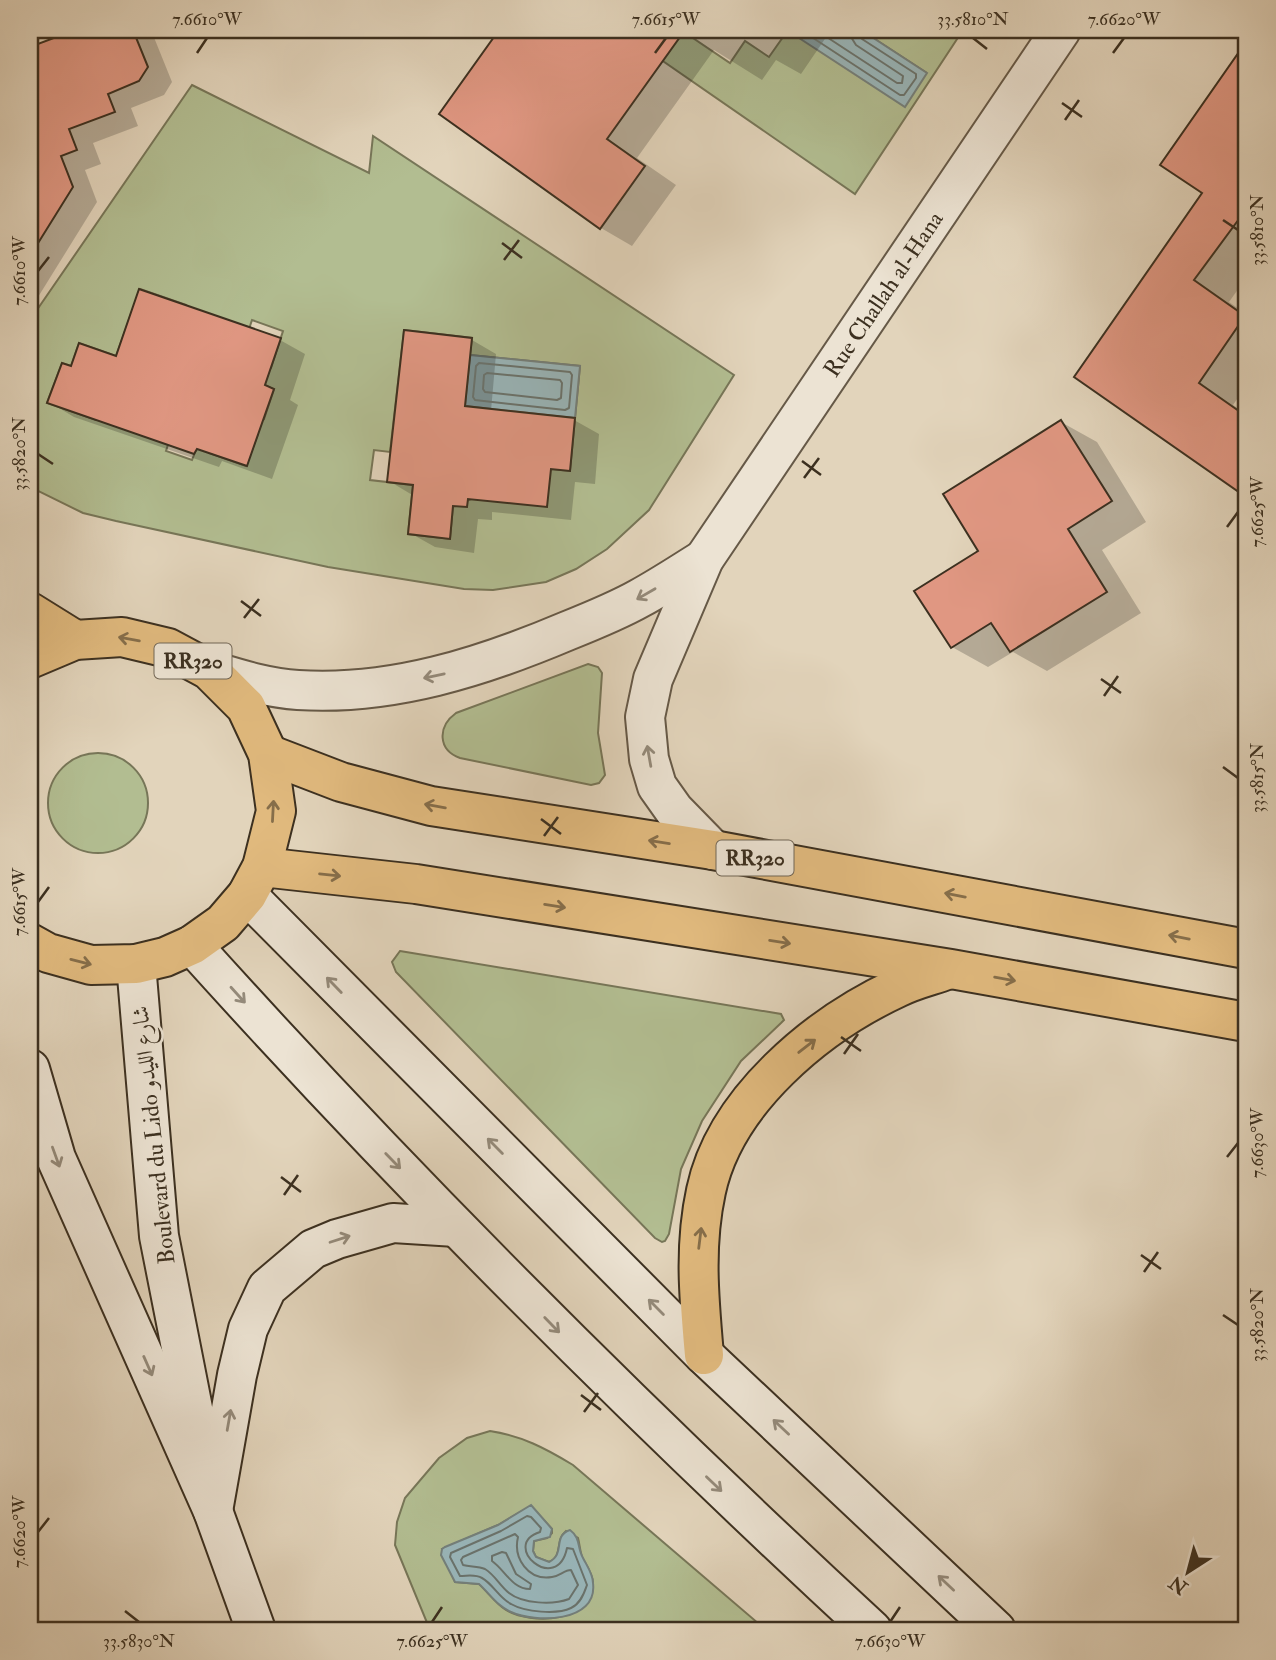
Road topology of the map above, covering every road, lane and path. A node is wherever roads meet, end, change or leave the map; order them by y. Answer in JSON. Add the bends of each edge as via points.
{"nodes":[{"id":1,"x":1061,"y":30,"type":"edge"},
{"id":2,"x":704,"y":559,"type":"junction"},
{"id":3,"x":30,"y":612,"type":"edge"},
{"id":4,"x":75,"y":640,"type":"junction"},
{"id":5,"x":30,"y":659,"type":"edge"},
{"id":6,"x":209,"y":670,"type":"junction"},
{"id":7,"x":268,"y":754,"type":"junction"},
{"id":8,"x":713,"y":850,"type":"junction"},
{"id":9,"x":254,"y":881,"type":"junction"},
{"id":10,"x":30,"y":943,"type":"edge"},
{"id":11,"x":192,"y":944,"type":"junction"},
{"id":12,"x":1246,"y":949,"type":"edge"},
{"id":13,"x":136,"y":964,"type":"junction"},
{"id":14,"x":951,"y":969,"type":"junction"},
{"id":15,"x":1246,"y":1022,"type":"edge"},
{"id":16,"x":30,"y":1069,"type":"edge"},
{"id":17,"x":456,"y":1227,"type":"junction"},
{"id":18,"x":704,"y":1355,"type":"junction"},
{"id":19,"x":213,"y":1511,"type":"junction"},
{"id":20,"x":256,"y":1630,"type":"edge"},
{"id":21,"x":872,"y":1630,"type":"edge"},
{"id":22,"x":996,"y":1630,"type":"edge"}],
"edges":[{"from":1,"to":2,"type":"main road","name":"Rue Challah al-Hana"},
{"from":2,"to":6,"type":"main road","one_way":true,"via":[[639,599],[516,653],[456,672],[358,690],[297,690],[254,684]]},
{"from":8,"to":2,"type":"main road","one_way":true,"via":[[657,786],[645,717],[653,679]]},
{"from":3,"to":4,"type":"main road"},
{"from":4,"to":5,"type":"main road","number":"RR320"},
{"from":6,"to":4,"type":"main road","number":"RR320","one_way":true,"via":[[168,648],[122,637]]},
{"from":6,"to":7,"type":"main road","number":"RR320","via":[[246,707]]},
{"from":8,"to":7,"type":"main road","number":"RR320","one_way":true,"via":[[431,806],[341,782]]},
{"from":9,"to":7,"type":"main road","number":"RR320","one_way":true,"via":[[275,811]]},
{"from":12,"to":8,"type":"main road","number":"RR320","one_way":true},
{"from":9,"to":11,"type":"main road","number":"RR320","via":[[223,923]]},
{"from":9,"to":14,"type":"main road","one_way":true,"via":[[416,884]]},
{"from":18,"to":9,"type":"main road","one_way":true,"via":[[360,1012]]},
{"from":10,"to":13,"type":"main road","number":"RR320","one_way":true,"via":[[91,965]]},
{"from":11,"to":13,"type":"main road","number":"RR320"},
{"from":11,"to":17,"type":"main road","one_way":true},
{"from":13,"to":19,"type":"main road","name":"Boulevard du Lido شارع الليدو","via":[[159,1236]]},
{"from":14,"to":15,"type":"main road","one_way":true},
{"from":18,"to":14,"type":"main road","one_way":true,"via":[[697,1268],[706,1191],[739,1117],[772,1076],[857,1009],[898,987]]},
{"from":16,"to":19,"type":"main road","name":"Boulevard du Lido شارع الليدو","one_way":true,"via":[[55,1158]]},
{"from":19,"to":17,"type":"main road","one_way":true,"via":[[248,1329],[267,1288],[313,1249],[337,1239],[393,1223]]},
{"from":17,"to":21,"type":"main road","one_way":true,"via":[[715,1485]]},
{"from":22,"to":18,"type":"main road","one_way":true},
{"from":19,"to":20,"type":"main road","name":"Boulevard du Lido شارع الليدو"}]}
